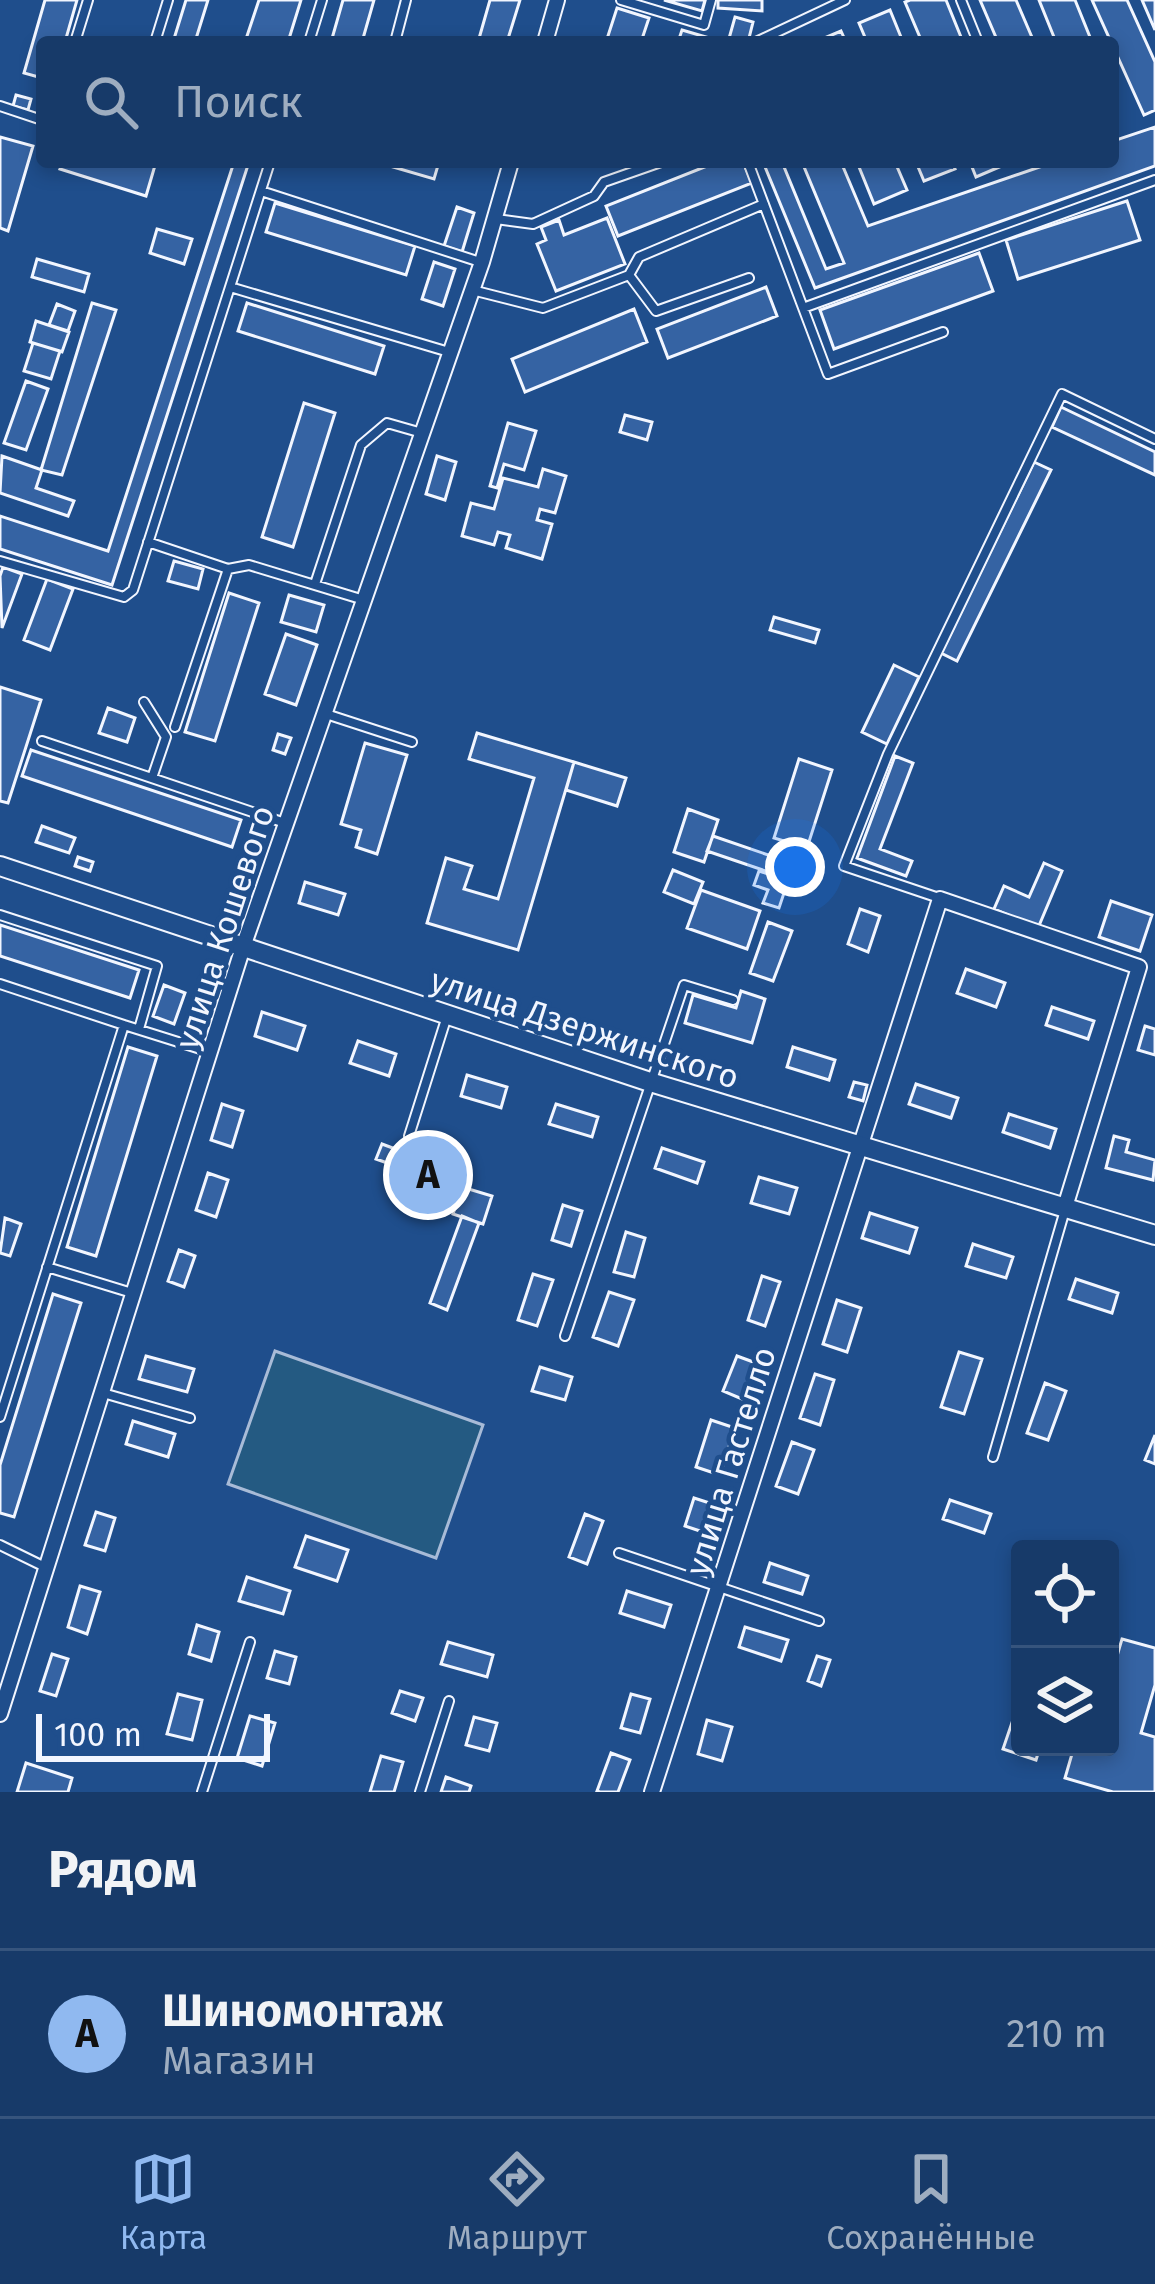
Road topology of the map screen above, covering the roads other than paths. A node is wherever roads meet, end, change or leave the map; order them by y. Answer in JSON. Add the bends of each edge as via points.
{"nodes":[{"id":1,"x":88,"y":0,"type":"edge"},
{"id":2,"x":168,"y":0,"type":"edge"},
{"id":3,"x":322,"y":0,"type":"edge"},
{"id":4,"x":406,"y":0,"type":"edge"},
{"id":5,"x":557,"y":0,"type":"edge"},
{"id":6,"x":621,"y":0,"type":"edge"},
{"id":7,"x":711,"y":0,"type":"edge"},
{"id":8,"x":845,"y":0,"type":"edge"},
{"id":9,"x":961,"y":0,"type":"edge"},
{"id":10,"x":77,"y":36,"type":"edge"},
{"id":11,"x":157,"y":36,"type":"edge"},
{"id":12,"x":311,"y":36,"type":"edge"},
{"id":13,"x":397,"y":36,"type":"edge"},
{"id":14,"x":547,"y":36,"type":"edge"},
{"id":15,"x":769,"y":36,"type":"edge"},
{"id":16,"x":976,"y":36,"type":"edge"},
{"id":17,"x":0,"y":106,"type":"edge"},
{"id":18,"x":36,"y":118,"type":"edge"},
{"id":19,"x":268,"y":168,"type":"edge"},
{"id":20,"x":507,"y":168,"type":"edge"},
{"id":21,"x":644,"y":168,"type":"edge"},
{"id":22,"x":750,"y":168,"type":"edge"},
{"id":23,"x":1155,"y":180,"type":"edge"},
{"id":24,"x":261,"y":191,"type":"junction"},
{"id":25,"x":764,"y":205,"type":"junction"},
{"id":26,"x":494,"y":218,"type":"junction"},
{"id":27,"x":482,"y":262,"type":"junction"},
{"id":28,"x":629,"y":275,"type":"junction"},
{"id":29,"x":749,"y":278,"type":"dead end"},
{"id":30,"x":230,"y":287,"type":"junction"},
{"id":31,"x":472,"y":290,"type":"junction"},
{"id":32,"x":803,"y":308,"type":"junction"},
{"id":33,"x":943,"y":332,"type":"dead end"},
{"id":34,"x":450,"y":353,"type":"junction"},
{"id":35,"x":422,"y":433,"type":"junction"},
{"id":36,"x":1155,"y":439,"type":"edge"},
{"id":37,"x":148,"y":542,"type":"junction"},
{"id":38,"x":0,"y":561,"type":"edge"},
{"id":39,"x":228,"y":569,"type":"junction"},
{"id":40,"x":315,"y":584,"type":"junction"},
{"id":41,"x":364,"y":600,"type":"junction"},
{"id":42,"x":144,"y":702,"type":"dead end"},
{"id":43,"x":325,"y":714,"type":"junction"},
{"id":44,"x":175,"y":727,"type":"dead end"},
{"id":45,"x":42,"y":741,"type":"dead end"},
{"id":46,"x":412,"y":742,"type":"dead end"},
{"id":47,"x":152,"y":778,"type":"junction"},
{"id":48,"x":286,"y":823,"type":"junction"},
{"id":49,"x":0,"y":866,"type":"edge"},
{"id":50,"x":940,"y":899,"type":"junction"},
{"id":51,"x":0,"y":915,"type":"edge"},
{"id":52,"x":244,"y":944,"type":"junction"},
{"id":53,"x":0,"y":984,"type":"edge"},
{"id":54,"x":733,"y":1000,"type":"dead end"},
{"id":55,"x":447,"y":1015,"type":"junction"},
{"id":56,"x":124,"y":1024,"type":"junction"},
{"id":57,"x":139,"y":1029,"type":"junction"},
{"id":58,"x":210,"y":1052,"type":"junction"},
{"id":59,"x":650,"y":1082,"type":"junction"},
{"id":60,"x":410,"y":1136,"type":"dead end"},
{"id":61,"x":858,"y":1146,"type":"junction"},
{"id":62,"x":1065,"y":1207,"type":"junction"},
{"id":63,"x":1155,"y":1234,"type":"edge"},
{"id":64,"x":47,"y":1267,"type":"junction"},
{"id":65,"x":134,"y":1294,"type":"junction"},
{"id":66,"x":565,"y":1336,"type":"dead end"},
{"id":67,"x":5,"y":1386,"type":"edge"},
{"id":68,"x":102,"y":1392,"type":"junction"},
{"id":69,"x":0,"y":1417,"type":"edge"},
{"id":70,"x":190,"y":1418,"type":"dead end"},
{"id":71,"x":993,"y":1456,"type":"dead end"},
{"id":72,"x":0,"y":1546,"type":"edge"},
{"id":73,"x":619,"y":1553,"type":"dead end"},
{"id":74,"x":46,"y":1568,"type":"junction"},
{"id":75,"x":719,"y":1587,"type":"junction"},
{"id":76,"x":819,"y":1621,"type":"dead end"},
{"id":77,"x":250,"y":1642,"type":"dead end"},
{"id":78,"x":8,"y":1665,"type":"edge"},
{"id":79,"x":449,"y":1701,"type":"dead end"},
{"id":80,"x":0,"y":1714,"type":"edge"},
{"id":81,"x":202,"y":1792,"type":"edge"},
{"id":82,"x":420,"y":1792,"type":"edge"},
{"id":83,"x":652,"y":1792,"type":"edge"}],
"edges":[{"from":1,"to":10,"type":"lane"},
{"from":2,"to":11,"type":"lane"},
{"from":3,"to":12,"type":"lane"},
{"from":4,"to":13,"type":"lane"},
{"from":5,"to":14,"type":"street"},
{"from":6,"to":7,"type":"lane","via":[[704,25]]},
{"from":8,"to":15,"type":"lane"},
{"from":9,"to":16,"type":"lane"},
{"from":17,"to":18,"type":"lane"},
{"from":19,"to":24,"type":"lane"},
{"from":20,"to":26,"type":"street","name":"улица Кошевого"},
{"from":21,"to":26,"type":"lane","via":[[532,224]]},
{"from":22,"to":25,"type":"lane"},
{"from":23,"to":32,"type":"lane"},
{"from":24,"to":27,"type":"lane"},
{"from":24,"to":30,"type":"lane"},
{"from":25,"to":28,"type":"lane","via":[[639,257]]},
{"from":25,"to":32,"type":"lane"},
{"from":26,"to":27,"type":"street","name":"улица Кошевого"},
{"from":27,"to":31,"type":"street","name":"улица Кошевого"},
{"from":28,"to":29,"type":"lane","via":[[656,311]]},
{"from":28,"to":31,"type":"lane","via":[[543,308]]},
{"from":30,"to":34,"type":"lane"},
{"from":30,"to":37,"type":"lane"},
{"from":31,"to":34,"type":"street","name":"улица Кошевого"},
{"from":32,"to":33,"type":"lane","via":[[828,374]]},
{"from":34,"to":35,"type":"street","name":"улица Кошевого"},
{"from":35,"to":40,"type":"lane","via":[[387,423],[361,445]]},
{"from":35,"to":41,"type":"street","name":"улица Кошевого"},
{"from":36,"to":50,"type":"lane","via":[[1062,394],[888,754],[844,866]]},
{"from":37,"to":38,"type":"lane","via":[[124,597]]},
{"from":37,"to":39,"type":"lane"},
{"from":39,"to":40,"type":"lane","via":[[249,565]]},
{"from":39,"to":44,"type":"lane"},
{"from":40,"to":41,"type":"lane"},
{"from":41,"to":43,"type":"street","name":"улица Кошевого"},
{"from":42,"to":47,"type":"lane","via":[[166,737]]},
{"from":43,"to":46,"type":"lane"},
{"from":43,"to":48,"type":"street","name":"улица Кошевого"},
{"from":45,"to":47,"type":"lane"},
{"from":47,"to":48,"type":"lane"},
{"from":48,"to":52,"type":"street","name":"улица Кошевого"},
{"from":49,"to":52,"type":"street","name":"улица Дзержинского"},
{"from":50,"to":61,"type":"street","name":"улица Гастелло"},
{"from":50,"to":62,"type":"street","via":[[1139,967]]},
{"from":51,"to":57,"type":"lane","via":[[158,966]]},
{"from":52,"to":55,"type":"street","name":"улица Дзержинского"},
{"from":52,"to":58,"type":"street","name":"улица Кошевого"},
{"from":53,"to":56,"type":"lane"},
{"from":54,"to":59,"type":"lane","via":[[684,985]]},
{"from":55,"to":59,"type":"street","name":"улица Дзержинского"},
{"from":55,"to":60,"type":"lane"},
{"from":56,"to":57,"type":"lane"},
{"from":56,"to":64,"type":"lane"},
{"from":57,"to":58,"type":"lane"},
{"from":58,"to":65,"type":"street","name":"улица Кошевого"},
{"from":59,"to":61,"type":"street","name":"улица Дзержинского"},
{"from":59,"to":66,"type":"lane"},
{"from":61,"to":62,"type":"street","name":"улица Дзержинского"},
{"from":61,"to":75,"type":"street","name":"улица Гастелло"},
{"from":62,"to":63,"type":"street","name":"улица Дзержинского"},
{"from":62,"to":71,"type":"lane"},
{"from":64,"to":65,"type":"lane"},
{"from":64,"to":67,"type":"lane"},
{"from":65,"to":68,"type":"street","name":"улица Кошевого"},
{"from":67,"to":69,"type":"lane"},
{"from":68,"to":70,"type":"lane"},
{"from":68,"to":74,"type":"street","name":"улица Кошевого"},
{"from":72,"to":74,"type":"lane"},
{"from":73,"to":75,"type":"lane"},
{"from":74,"to":78,"type":"street","name":"улица Кошевого"},
{"from":75,"to":76,"type":"lane"},
{"from":75,"to":83,"type":"street","name":"улица Гастелло"},
{"from":77,"to":81,"type":"lane"},
{"from":78,"to":80,"type":"street","name":"улица Кошевого"},
{"from":79,"to":82,"type":"lane"}]}
